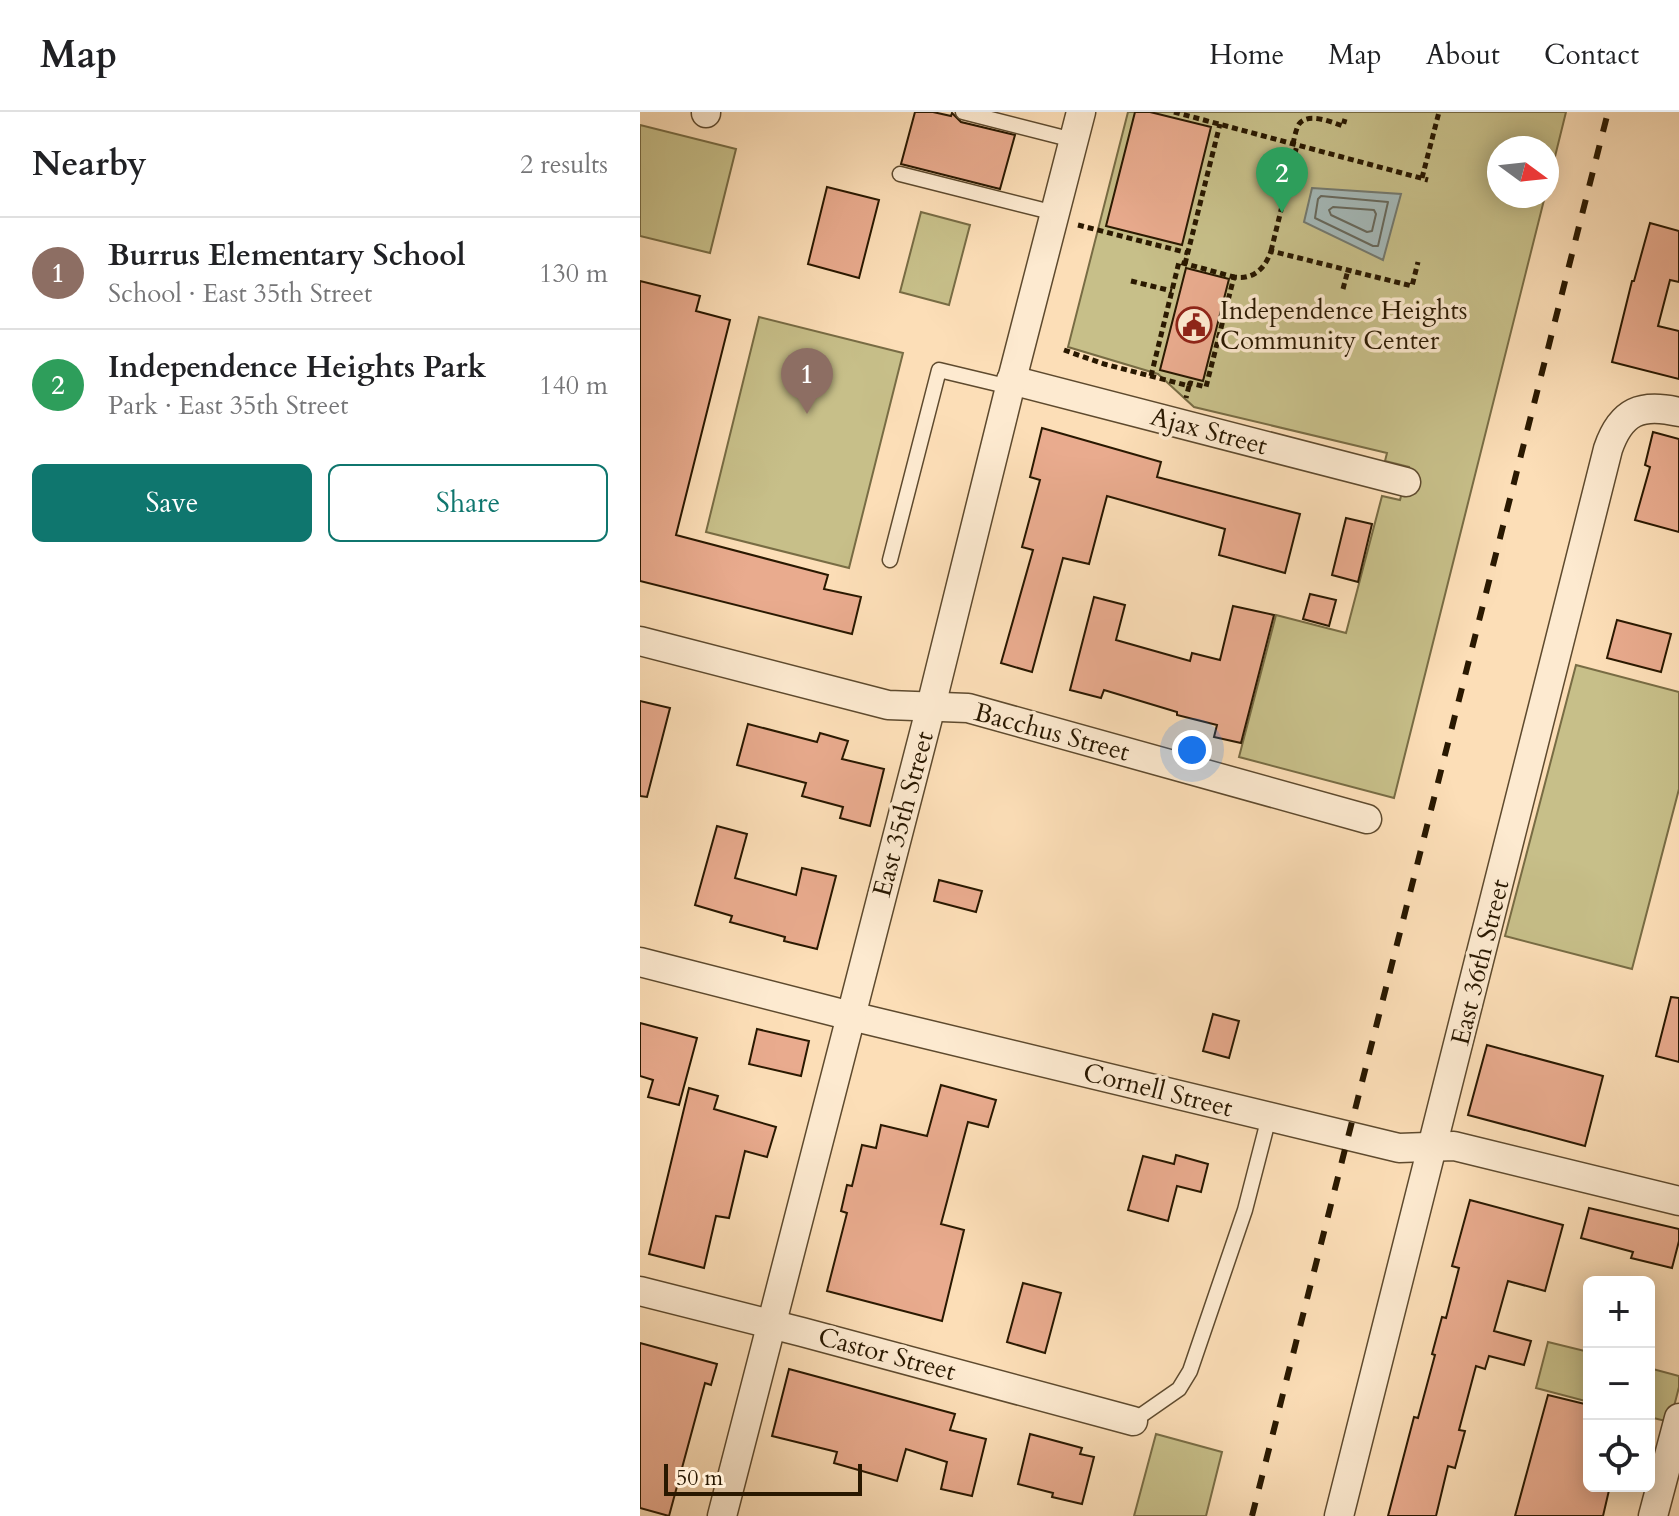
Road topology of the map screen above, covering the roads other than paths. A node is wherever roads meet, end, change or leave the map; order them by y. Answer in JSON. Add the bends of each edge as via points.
{"nodes":[{"id":1,"x":963,"y":112,"type":"edge"},
{"id":2,"x":1081,"y":112,"type":"edge"},
{"id":3,"x":1073,"y":140,"type":"junction"},
{"id":4,"x":900,"y":174,"type":"dead end"},
{"id":5,"x":1066,"y":219,"type":"junction"},
{"id":6,"x":1010,"y":384,"type":"junction"},
{"id":7,"x":1679,"y":412,"type":"edge"},
{"id":8,"x":1406,"y":482,"type":"dead end"},
{"id":9,"x":890,"y":560,"type":"dead end"},
{"id":10,"x":640,"y":641,"type":"edge"},
{"id":11,"x":931,"y":706,"type":"junction"},
{"id":12,"x":1367,"y":819,"type":"dead end"},
{"id":13,"x":640,"y":962,"type":"edge"},
{"id":14,"x":851,"y":1016,"type":"junction"},
{"id":15,"x":1269,"y":1117,"type":"junction"},
{"id":16,"x":1432,"y":1148,"type":"junction"},
{"id":17,"x":1679,"y":1201,"type":"edge"},
{"id":18,"x":640,"y":1291,"type":"edge"},
{"id":19,"x":770,"y":1323,"type":"junction"},
{"id":20,"x":1679,"y":1418,"type":"edge"},
{"id":21,"x":1133,"y":1421,"type":"joint"},
{"id":22,"x":722,"y":1516,"type":"edge"},
{"id":23,"x":1339,"y":1516,"type":"edge"},
{"id":24,"x":1653,"y":1516,"type":"edge"}],
"edges":[{"from":1,"to":3,"type":"lane"},
{"from":2,"to":3,"type":"street","name":"East 35th Street"},
{"from":3,"to":5,"type":"street","name":"East 35th Street"},
{"from":4,"to":5,"type":"lane"},
{"from":5,"to":6,"type":"street","name":"East 35th Street"},
{"from":6,"to":8,"type":"street","name":"Ajax Street"},
{"from":6,"to":9,"type":"lane","via":[[939,370]]},
{"from":6,"to":11,"type":"street","name":"East 35th Street"},
{"from":7,"to":16,"type":"street","name":"East 36th Street","via":[[1647,408],[1629,414],[1614,431]]},
{"from":10,"to":11,"type":"street","name":"Bacchus Street","via":[[888,705]]},
{"from":11,"to":12,"type":"street","name":"Bacchus Street","via":[[968,708]]},
{"from":11,"to":14,"type":"street","name":"East 35th Street"},
{"from":13,"to":14,"type":"street","name":"Cornell Street"},
{"from":14,"to":15,"type":"street","name":"Cornell Street"},
{"from":14,"to":19,"type":"street","name":"East 35th Street"},
{"from":15,"to":16,"type":"street","name":"Cornell Street","via":[[1399,1148]]},
{"from":15,"to":21,"type":"lane","via":[[1245,1210],[1190,1371],[1179,1389]]},
{"from":16,"to":17,"type":"street","name":"Cornell Street","via":[[1454,1146]]},
{"from":16,"to":23,"type":"street","name":"East 36th Street"},
{"from":18,"to":19,"type":"street","name":"Castor Street"},
{"from":19,"to":21,"type":"street","name":"Castor Street"},
{"from":19,"to":22,"type":"street","name":"East 35th Street"},
{"from":20,"to":24,"type":"street"}]}
